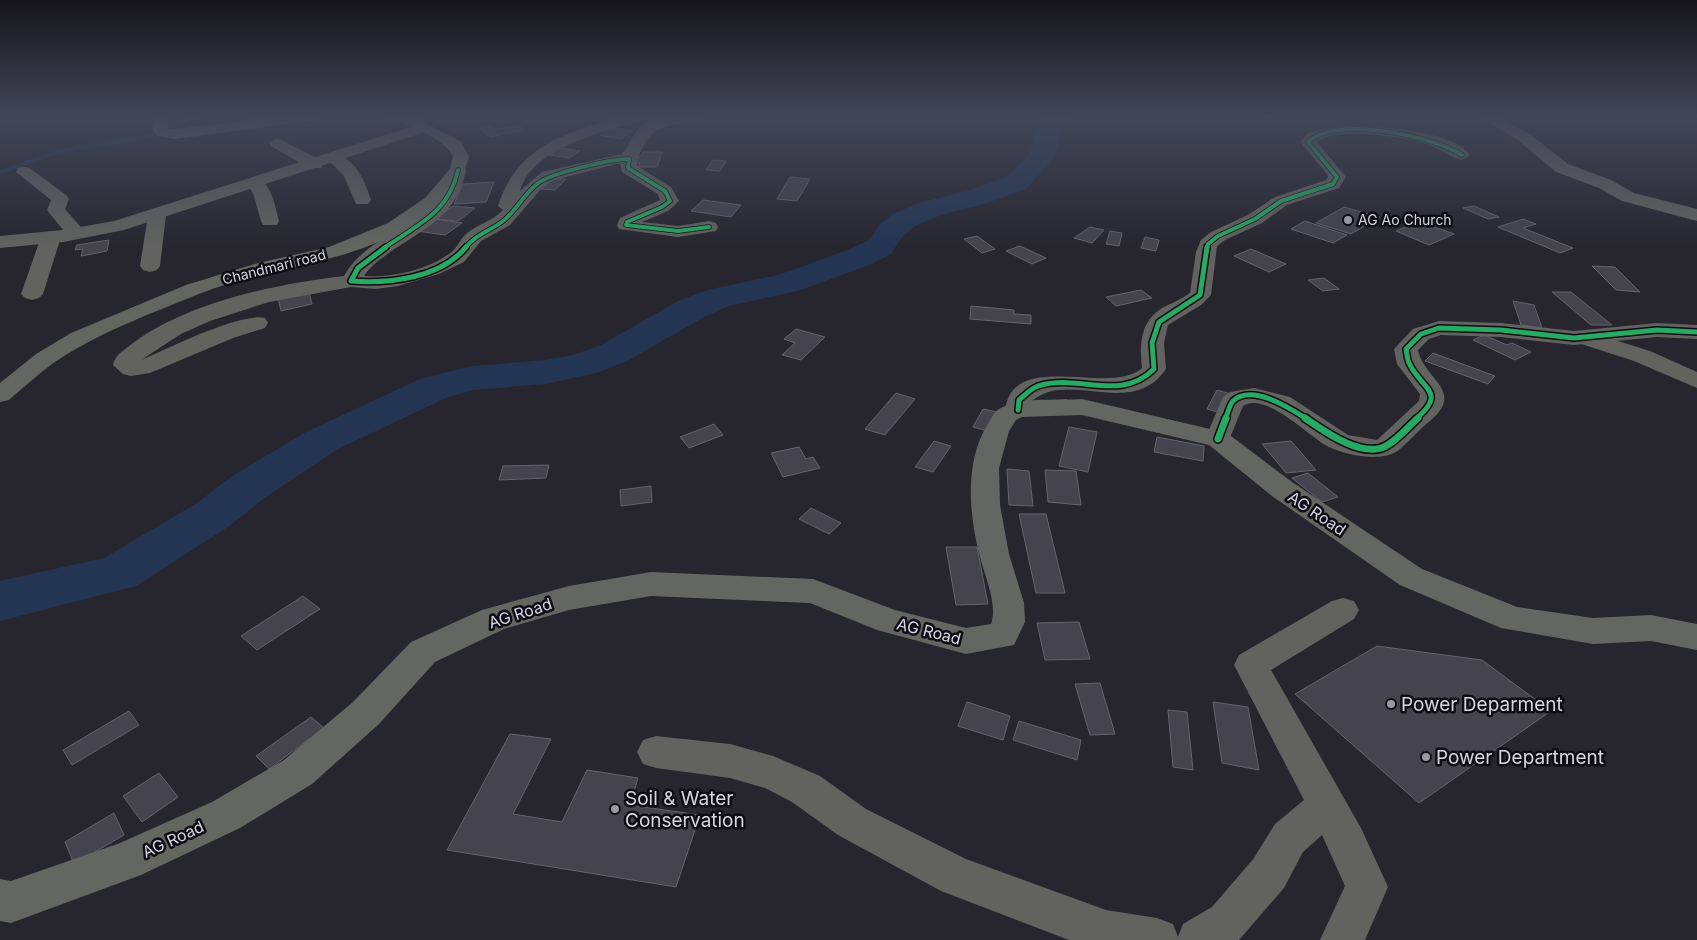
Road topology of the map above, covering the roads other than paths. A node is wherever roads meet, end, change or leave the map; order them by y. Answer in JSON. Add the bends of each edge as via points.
{"nodes":[{"id":1,"x":309,"y":161,"type":"edge"},
{"id":2,"x":325,"y":161,"type":"edge"},
{"id":3,"x":338,"y":161,"type":"edge"},
{"id":4,"x":460,"y":161,"type":"edge"},
{"id":5,"x":533,"y":161,"type":"edge"},
{"id":6,"x":612,"y":161,"type":"edge"},
{"id":7,"x":629,"y":161,"type":"edge"},
{"id":8,"x":1324,"y":161,"type":"edge"},
{"id":9,"x":1553,"y":161,"type":"edge"},
{"id":10,"x":315,"y":164,"type":"junction"},
{"id":11,"x":458,"y":170,"type":"junction"},
{"id":12,"x":24,"y":172,"type":"dead end"},
{"id":13,"x":255,"y":183,"type":"junction"},
{"id":14,"x":362,"y":200,"type":"dead end"},
{"id":15,"x":157,"y":215,"type":"junction"},
{"id":16,"x":1697,"y":215,"type":"edge"},
{"id":17,"x":506,"y":217,"type":"junction"},
{"id":18,"x":270,"y":221,"type":"dead end"},
{"id":19,"x":708,"y":226,"type":"dead end"},
{"id":20,"x":76,"y":233,"type":"junction"},
{"id":21,"x":51,"y":236,"type":"junction"},
{"id":22,"x":0,"y":242,"type":"edge"},
{"id":23,"x":150,"y":266,"type":"dead end"},
{"id":24,"x":351,"y":281,"type":"junction"},
{"id":25,"x":32,"y":294,"type":"dead end"},
{"id":26,"x":257,"y":322,"type":"dead end"},
{"id":27,"x":1697,"y":332,"type":"edge"},
{"id":28,"x":1586,"y":338,"type":"junction"},
{"id":29,"x":1697,"y":381,"type":"edge"},
{"id":30,"x":0,"y":395,"type":"edge"},
{"id":31,"x":1018,"y":410,"type":"junction"},
{"id":32,"x":1218,"y":439,"type":"junction"},
{"id":33,"x":1343,"y":610,"type":"dead end"},
{"id":34,"x":1697,"y":636,"type":"edge"},
{"id":35,"x":656,"y":752,"type":"dead end"},
{"id":36,"x":1327,"y":805,"type":"junction"},
{"id":37,"x":0,"y":900,"type":"edge"},
{"id":38,"x":1157,"y":940,"type":"edge"},
{"id":39,"x":1198,"y":940,"type":"edge"},
{"id":40,"x":1342,"y":940,"type":"edge"}],
"edges":[{"from":1,"to":10,"type":"street"},
{"from":2,"to":10,"type":"street"},
{"from":3,"to":14,"type":"street","via":[[351,170],[358,181]]},
{"from":4,"to":11,"type":"main road"},
{"from":5,"to":17,"type":"street","via":[[522,169],[512,185]]},
{"from":6,"to":17,"type":"street","via":[[548,176],[535,185]]},
{"from":7,"to":19,"type":"street","via":[[628,168],[665,191],[670,201],[626,225],[672,231],[698,230]]},
{"from":8,"to":31,"type":"street","via":[[1337,177],[1333,184],[1280,201],[1255,219],[1208,244],[1200,295],[1156,323],[1151,343],[1154,369],[1144,380],[1120,385],[1039,386],[1019,400]]},
{"from":9,"to":16,"type":"street","via":[[1562,168],[1605,184],[1628,197]]},
{"from":10,"to":13,"type":"street"},
{"from":11,"to":24,"type":"street","via":[[455,187],[444,204],[370,258],[356,271]]},
{"from":11,"to":30,"type":"main road","name":"Chandmari road","via":[[431,202],[395,227],[335,252],[265,267],[185,293],[79,338],[44,359]]},
{"from":12,"to":20,"type":"street","via":[[60,199],[56,210]]},
{"from":13,"to":15,"type":"street"},
{"from":13,"to":18,"type":"street","via":[[262,192]]},
{"from":15,"to":20,"type":"street"},
{"from":15,"to":23,"type":"street"},
{"from":17,"to":24,"type":"street","via":[[474,237],[457,258],[432,270],[376,283]]},
{"from":20,"to":21,"type":"street"},
{"from":21,"to":22,"type":"street"},
{"from":21,"to":25,"type":"street"},
{"from":24,"to":26,"type":"street","via":[[300,288],[221,310],[149,343],[126,360],[125,365],[131,369],[147,366]]},
{"from":27,"to":28,"type":"street","via":[[1657,330]]},
{"from":28,"to":29,"type":"street","via":[[1650,359]]},
{"from":28,"to":32,"type":"street","via":[[1465,328],[1438,328],[1421,334],[1406,349],[1409,364],[1432,394],[1432,401],[1428,410],[1392,441],[1375,450],[1339,441],[1281,402],[1254,395],[1239,397],[1232,402]]},
{"from":31,"to":32,"type":"main road","name":"AG Road","via":[[1082,407]]},
{"from":31,"to":37,"type":"main road","name":"AG Road","via":[[1006,415],[996,431],[985,468],[986,505],[994,554],[1008,603],[1009,622],[1002,636],[966,641],[888,621],[813,591],[651,584],[569,598],[494,619],[423,652],[366,713],[298,772],[226,815],[126,861],[11,902]]},
{"from":32,"to":34,"type":"main road","name":"AG Road","via":[[1282,489],[1411,577],[1512,619],[1593,631],[1651,628]]},
{"from":33,"to":36,"type":"street","via":[[1251,665]]},
{"from":35,"to":38,"type":"street","via":[[730,762],[773,773],[806,789],[852,822],[956,876],[1106,932]]},
{"from":36,"to":39,"type":"street","via":[[1289,838],[1269,873],[1227,922]]},
{"from":36,"to":40,"type":"street","via":[[1367,886]]}]}
